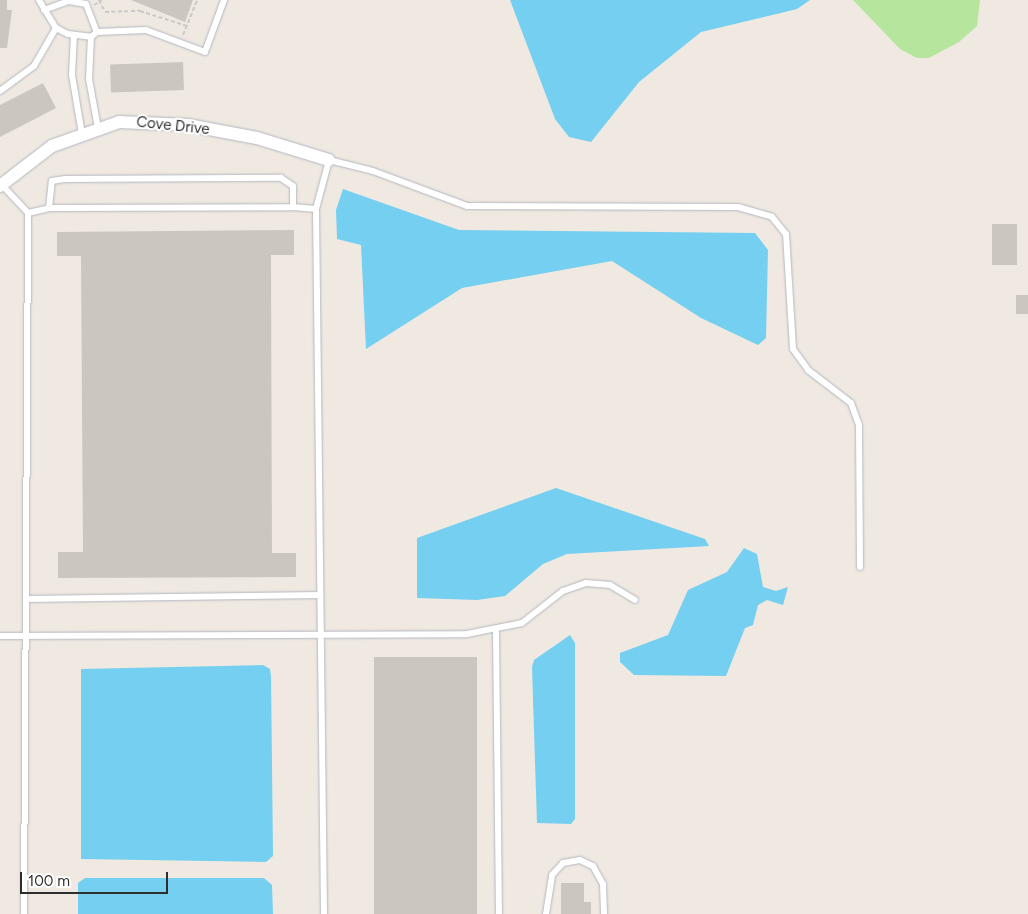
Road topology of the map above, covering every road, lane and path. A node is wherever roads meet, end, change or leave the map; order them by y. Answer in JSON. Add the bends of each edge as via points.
{"nodes":[{"id":1,"x":38,"y":0,"type":"edge"},
{"id":2,"x":100,"y":0,"type":"edge"},
{"id":3,"x":197,"y":0,"type":"edge"},
{"id":4,"x":224,"y":0,"type":"edge"},
{"id":5,"x":44,"y":10,"type":"junction"},
{"id":6,"x":186,"y":26,"type":"junction"},
{"id":7,"x":56,"y":28,"type":"junction"},
{"id":8,"x":97,"y":32,"type":"junction"},
{"id":9,"x":74,"y":35,"type":"junction"},
{"id":10,"x":91,"y":37,"type":"junction"},
{"id":11,"x":180,"y":43,"type":"junction"},
{"id":12,"x":0,"y":91,"type":"edge"},
{"id":13,"x":98,"y":128,"type":"junction"},
{"id":14,"x":82,"y":134,"type":"junction"},
{"id":15,"x":329,"y":160,"type":"junction"},
{"id":16,"x":1,"y":186,"type":"edge"},
{"id":17,"x":293,"y":207,"type":"junction"},
{"id":18,"x":49,"y":208,"type":"junction"},
{"id":19,"x":316,"y":208,"type":"junction"},
{"id":20,"x":28,"y":213,"type":"junction"},
{"id":21,"x":860,"y":567,"type":"dead end"},
{"id":22,"x":318,"y":595,"type":"junction"},
{"id":23,"x":28,"y":599,"type":"junction"},
{"id":24,"x":635,"y":600,"type":"dead end"},
{"id":25,"x":496,"y":632,"type":"junction"},
{"id":26,"x":318,"y":634,"type":"junction"},
{"id":27,"x":0,"y":636,"type":"edge"},
{"id":28,"x":28,"y":636,"type":"junction"},
{"id":29,"x":24,"y":914,"type":"edge"},
{"id":30,"x":324,"y":914,"type":"edge"},
{"id":31,"x":500,"y":914,"type":"edge"},
{"id":32,"x":546,"y":914,"type":"edge"},
{"id":33,"x":604,"y":914,"type":"edge"}],
"edges":[{"from":1,"to":5,"type":"lane"},
{"from":2,"to":6,"type":"path","via":[[105,12],[140,11]]},
{"from":3,"to":6,"type":"path"},
{"from":4,"to":11,"type":"lane","via":[[205,52]]},
{"from":5,"to":7,"type":"lane"},
{"from":5,"to":8,"type":"lane","via":[[69,1],[86,4]]},
{"from":6,"to":11,"type":"path"},
{"from":7,"to":9,"type":"lane"},
{"from":7,"to":12,"type":"lane","via":[[34,66]]},
{"from":8,"to":10,"type":"lane"},
{"from":8,"to":11,"type":"lane","via":[[146,30]]},
{"from":9,"to":10,"type":"lane"},
{"from":9,"to":14,"type":"lane","via":[[72,75]]},
{"from":10,"to":13,"type":"lane","via":[[89,79]]},
{"from":13,"to":14,"type":"street","name":"Cove Drive"},
{"from":13,"to":15,"type":"street","name":"Cove Drive","via":[[139,121],[188,125],[257,138]]},
{"from":14,"to":16,"type":"street","name":"Cove Drive","via":[[52,146]]},
{"from":15,"to":19,"type":"lane"},
{"from":15,"to":21,"type":"lane","via":[[373,171],[467,206],[738,207],[772,216],[786,234],[793,349],[808,370],[851,403],[859,425]]},
{"from":16,"to":20,"type":"lane"},
{"from":17,"to":18,"type":"lane"},
{"from":17,"to":18,"type":"lane","via":[[293,186],[281,178],[65,178],[52,181]]},
{"from":17,"to":19,"type":"lane"},
{"from":18,"to":20,"type":"lane"},
{"from":19,"to":22,"type":"lane"},
{"from":20,"to":23,"type":"lane"},
{"from":22,"to":23,"type":"lane"},
{"from":22,"to":26,"type":"lane"},
{"from":23,"to":28,"type":"lane"},
{"from":24,"to":25,"type":"lane","via":[[610,585],[586,583],[563,591],[522,623]]},
{"from":25,"to":26,"type":"lane"},
{"from":25,"to":31,"type":"lane"},
{"from":26,"to":28,"type":"lane"},
{"from":26,"to":30,"type":"lane"},
{"from":27,"to":28,"type":"lane"},
{"from":28,"to":29,"type":"lane"},
{"from":32,"to":33,"type":"lane","via":[[552,875],[563,863],[580,860],[593,866],[603,884]]}]}
